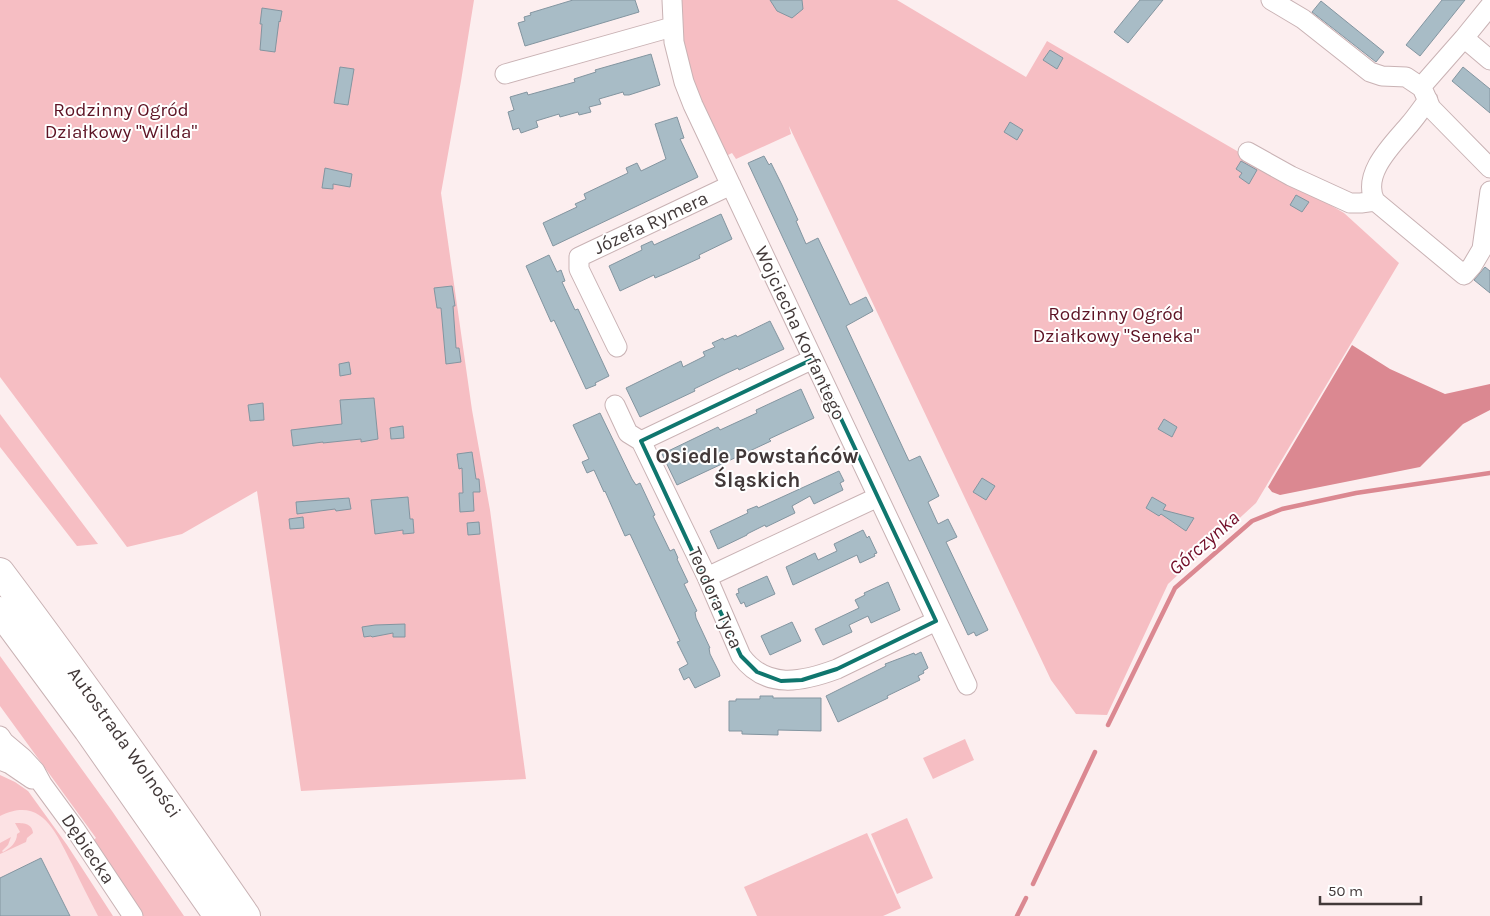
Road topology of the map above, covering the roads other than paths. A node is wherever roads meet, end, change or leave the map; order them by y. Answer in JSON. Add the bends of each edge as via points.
{"nodes":[{"id":1,"x":672,"y":0,"type":"edge"},
{"id":2,"x":1271,"y":0,"type":"edge"},
{"id":3,"x":1490,"y":6,"type":"edge"},
{"id":4,"x":672,"y":27,"type":"junction"},
{"id":5,"x":1464,"y":38,"type":"junction"},
{"id":6,"x":1490,"y":60,"type":"edge"},
{"id":7,"x":505,"y":74,"type":"dead end"},
{"id":8,"x":1425,"y":93,"type":"junction"},
{"id":9,"x":1248,"y":152,"type":"dead end"},
{"id":10,"x":1490,"y":168,"type":"edge"},
{"id":11,"x":730,"y":185,"type":"junction"},
{"id":12,"x":1490,"y":191,"type":"edge"},
{"id":13,"x":1375,"y":201,"type":"junction"},
{"id":14,"x":617,"y":347,"type":"dead end"},
{"id":15,"x":813,"y":359,"type":"junction"},
{"id":16,"x":615,"y":405,"type":"dead end"},
{"id":17,"x":641,"y":441,"type":"junction"},
{"id":18,"x":878,"y":497,"type":"junction"},
{"id":19,"x":0,"y":572,"type":"edge"},
{"id":20,"x":707,"y":577,"type":"junction"},
{"id":21,"x":0,"y":611,"type":"edge"},
{"id":22,"x":936,"y":621,"type":"junction"},
{"id":23,"x":967,"y":685,"type":"dead end"},
{"id":24,"x":0,"y":736,"type":"edge"},
{"id":25,"x":0,"y":760,"type":"edge"},
{"id":26,"x":42,"y":784,"type":"junction"},
{"id":27,"x":133,"y":916,"type":"edge"},
{"id":28,"x":218,"y":916,"type":"edge"},
{"id":29,"x":246,"y":916,"type":"edge"}],
"edges":[{"from":1,"to":4,"type":"street","name":"Wojciecha Korfantego"},
{"from":2,"to":8,"type":"street","via":[[1303,19],[1370,72],[1406,77]]},
{"from":3,"to":5,"type":"street"},
{"from":4,"to":7,"type":"street"},
{"from":4,"to":11,"type":"street","name":"Wojciecha Korfantego","via":[[684,82]]},
{"from":5,"to":6,"type":"street"},
{"from":5,"to":8,"type":"street"},
{"from":8,"to":10,"type":"street","via":[[1431,108]]},
{"from":8,"to":13,"type":"street","via":[[1416,117],[1381,158],[1372,183]]},
{"from":9,"to":13,"type":"street","via":[[1350,203]]},
{"from":11,"to":14,"type":"street","name":"Józefa Rymera","via":[[580,257],[579,269]]},
{"from":11,"to":15,"type":"street","name":"Wojciecha Korfantego"},
{"from":12,"to":13,"type":"street","via":[[1482,249],[1464,275]]},
{"from":15,"to":17,"type":"street"},
{"from":15,"to":18,"type":"street","name":"Wojciecha Korfantego"},
{"from":16,"to":17,"type":"street","name":"Teodora Tyca","via":[[628,433]]},
{"from":17,"to":20,"type":"street","name":"Teodora Tyca"},
{"from":18,"to":20,"type":"street"},
{"from":18,"to":22,"type":"street","name":"Wojciecha Korfantego"},
{"from":19,"to":29,"type":"highway","name":"Autostrada Wolności"},
{"from":20,"to":22,"type":"street","name":"Teodora Tyca","via":[[741,656],[757,672],[781,680],[802,680],[836,669]]},
{"from":21,"to":28,"type":"highway","name":"Autostrada Wolności"},
{"from":22,"to":23,"type":"street","name":"Wojciecha Korfantego"},
{"from":24,"to":26,"type":"street","name":"Dębiecka","via":[[29,764]]},
{"from":25,"to":26,"type":"street","name":"Dębiecka"},
{"from":26,"to":27,"type":"street","name":"Dębiecka"}]}
